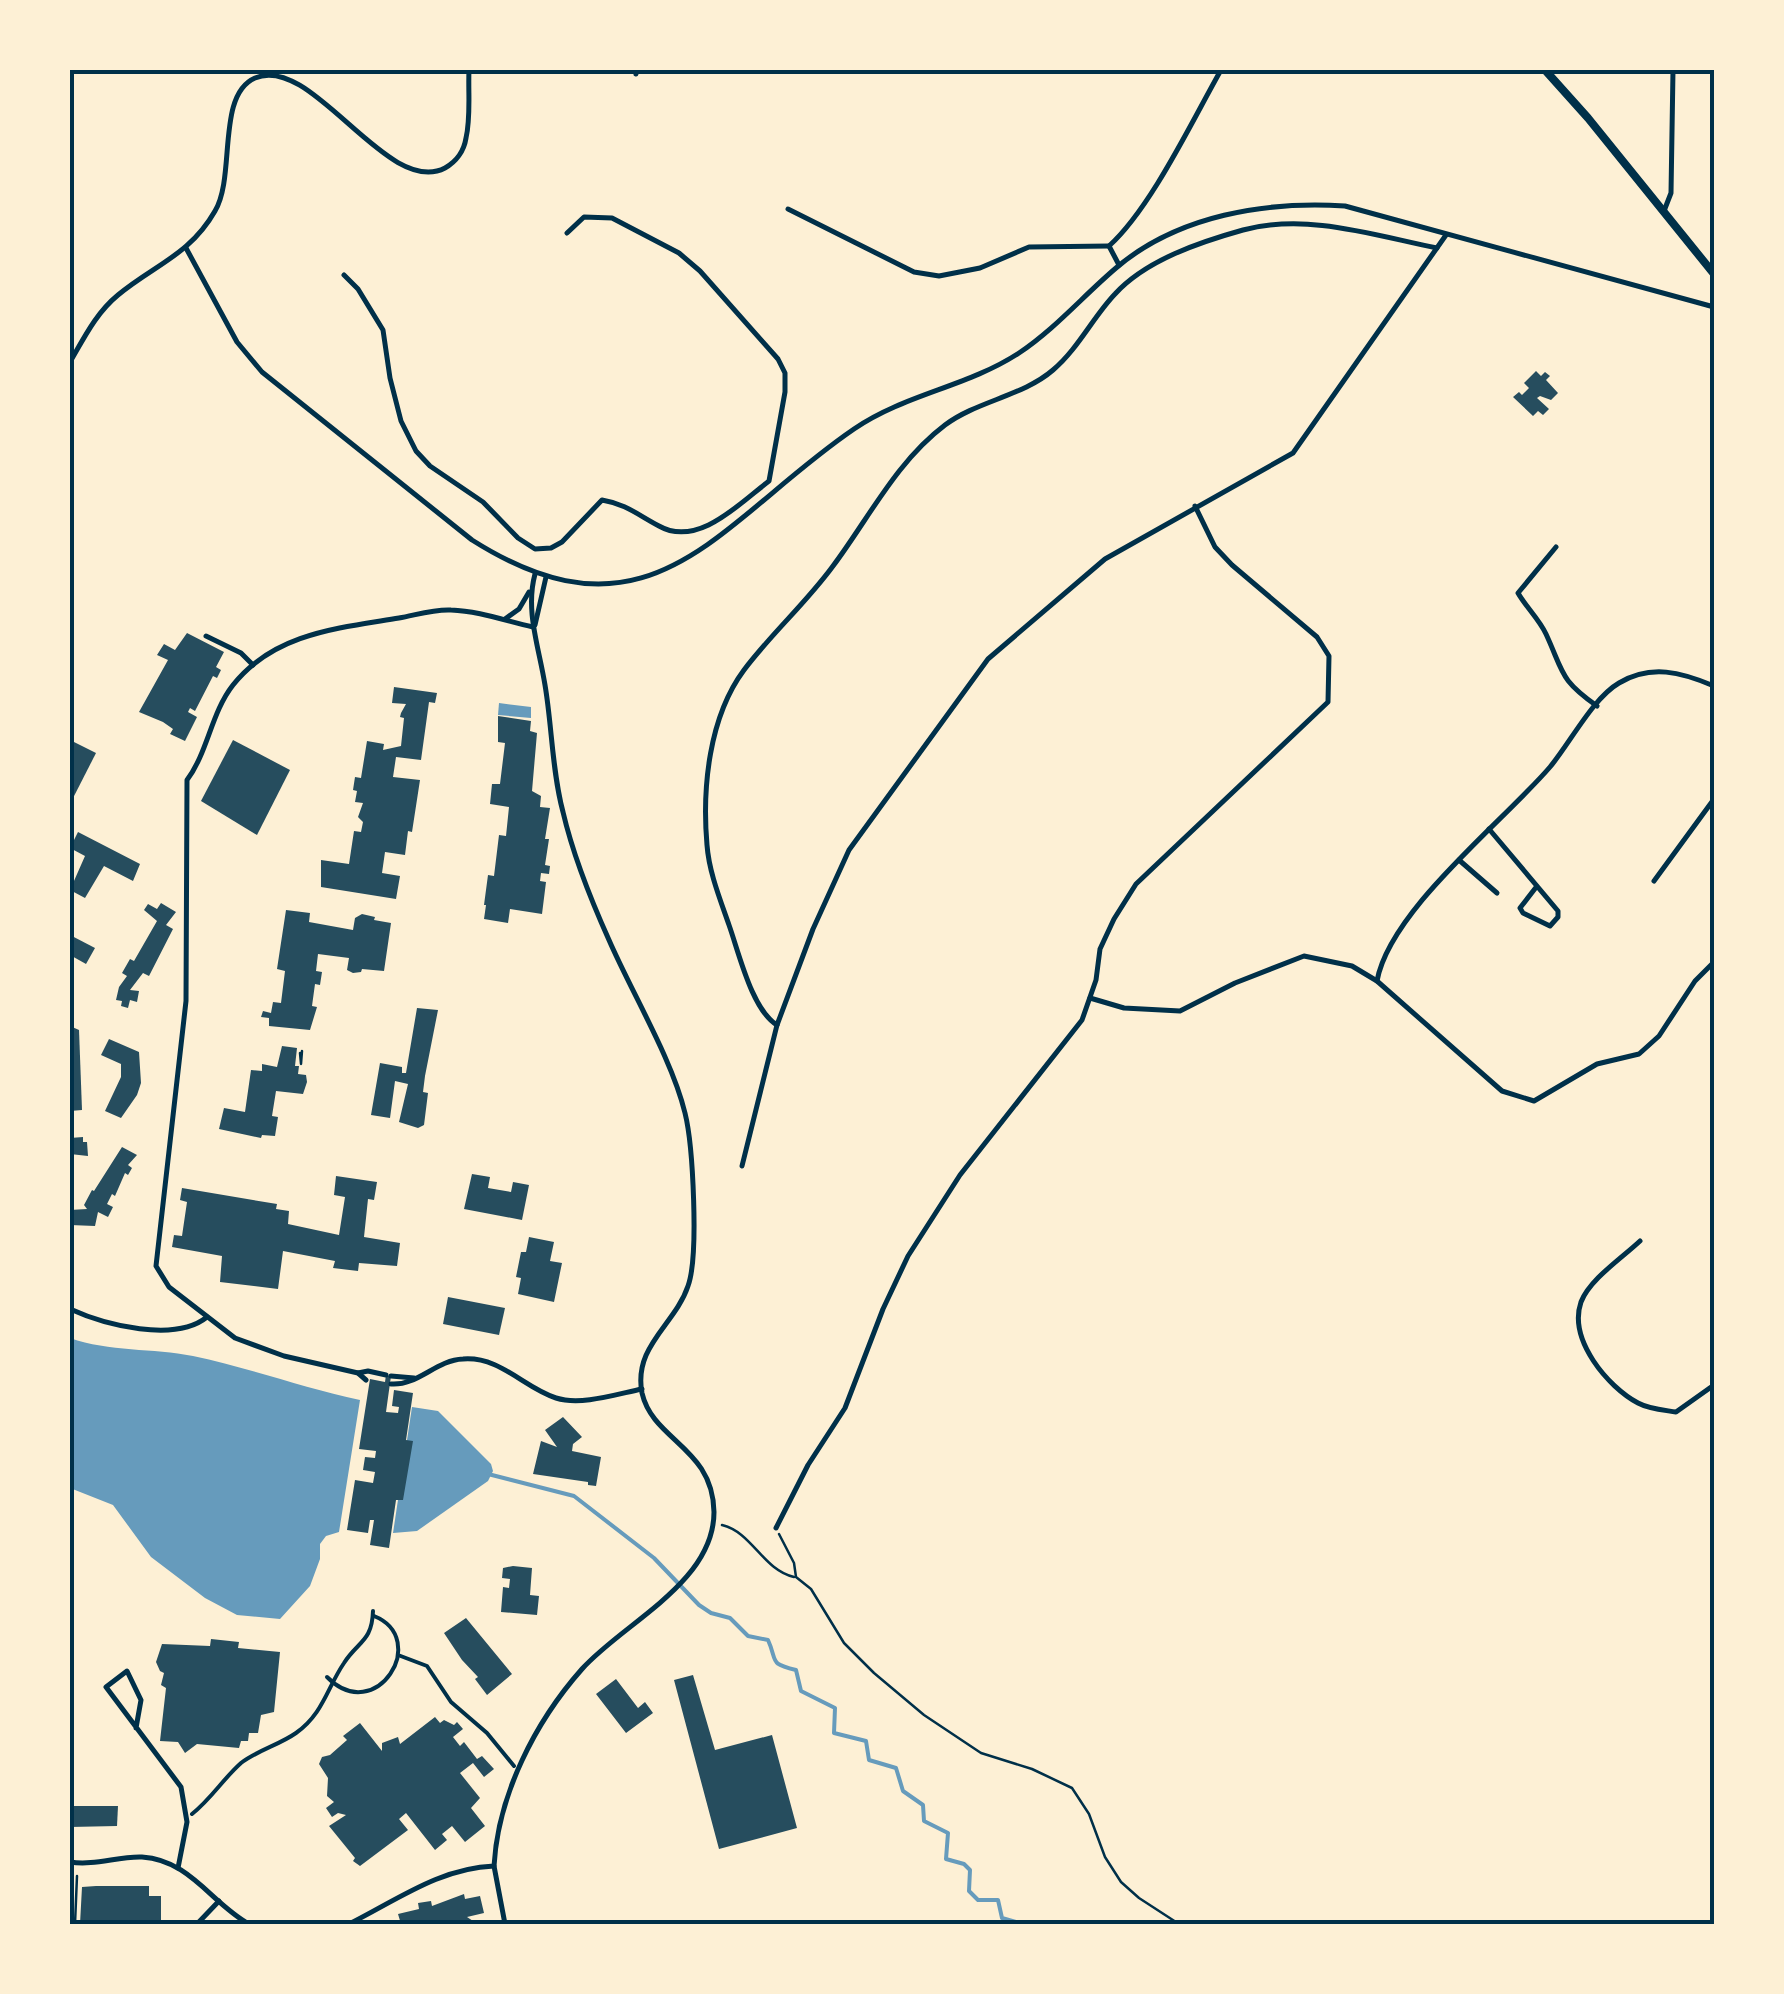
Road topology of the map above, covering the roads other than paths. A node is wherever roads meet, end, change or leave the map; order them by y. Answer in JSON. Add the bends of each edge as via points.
{"nodes":[{"id":1,"x":469,"y":70,"type":"edge"},
{"id":2,"x":1221,"y":70,"type":"edge"},
{"id":3,"x":1673,"y":70,"type":"edge"},
{"id":4,"x":1550,"y":72,"type":"edge"},
{"id":5,"x":788,"y":209,"type":"dead end"},
{"id":6,"x":1662,"y":213,"type":"junction"},
{"id":7,"x":568,"y":232,"type":"dead end"},
{"id":8,"x":1446,"y":235,"type":"junction"},
{"id":9,"x":1109,"y":246,"type":"junction"},
{"id":10,"x":186,"y":248,"type":"junction"},
{"id":11,"x":1437,"y":248,"type":"junction"},
{"id":12,"x":1119,"y":265,"type":"junction"},
{"id":13,"x":1714,"y":274,"type":"edge"},
{"id":14,"x":344,"y":275,"type":"dead end"},
{"id":15,"x":1714,"y":307,"type":"edge"},
{"id":16,"x":70,"y":362,"type":"edge"},
{"id":17,"x":769,"y":481,"type":"junction"},
{"id":18,"x":768,"y":499,"type":"junction"},
{"id":19,"x":1196,"y":506,"type":"junction"},
{"id":20,"x":1556,"y":547,"type":"dead end"},
{"id":21,"x":534,"y":574,"type":"junction"},
{"id":22,"x":546,"y":578,"type":"junction"},
{"id":23,"x":531,"y":587,"type":"junction"},
{"id":24,"x":505,"y":619,"type":"junction"},
{"id":25,"x":534,"y":627,"type":"junction"},
{"id":26,"x":206,"y":636,"type":"dead end"},
{"id":27,"x":254,"y":665,"type":"junction"},
{"id":28,"x":1714,"y":686,"type":"edge"},
{"id":29,"x":1597,"y":706,"type":"junction"},
{"id":30,"x":1714,"y":799,"type":"edge"},
{"id":31,"x":1489,"y":829,"type":"junction"},
{"id":32,"x":1459,"y":860,"type":"junction"},
{"id":33,"x":1654,"y":881,"type":"dead end"},
{"id":34,"x":1537,"y":886,"type":"junction"},
{"id":35,"x":1497,"y":893,"type":"dead end"},
{"id":36,"x":1714,"y":962,"type":"edge"},
{"id":37,"x":1377,"y":980,"type":"junction"},
{"id":38,"x":1089,"y":998,"type":"junction"},
{"id":39,"x":778,"y":1025,"type":"junction"},
{"id":40,"x":742,"y":1166,"type":"dead end"},
{"id":41,"x":1640,"y":1241,"type":"dead end"},
{"id":42,"x":70,"y":1309,"type":"edge"},
{"id":43,"x":207,"y":1317,"type":"junction"},
{"id":44,"x":358,"y":1373,"type":"junction"},
{"id":45,"x":417,"y":1378,"type":"junction"},
{"id":46,"x":366,"y":1380,"type":"dead end"},
{"id":47,"x":391,"y":1384,"type":"dead end"},
{"id":48,"x":1714,"y":1385,"type":"edge"},
{"id":49,"x":642,"y":1389,"type":"junction"},
{"id":50,"x":776,"y":1528,"type":"road end"},
{"id":51,"x":398,"y":1655,"type":"junction"},
{"id":52,"x":327,"y":1677,"type":"dead end"},
{"id":53,"x":334,"y":1684,"type":"junction"},
{"id":54,"x":136,"y":1728,"type":"junction"},
{"id":55,"x":514,"y":1766,"type":"dead end"},
{"id":56,"x":192,"y":1814,"type":"dead end"},
{"id":57,"x":70,"y":1862,"type":"edge"},
{"id":58,"x":494,"y":1866,"type":"junction"},
{"id":59,"x":178,"y":1868,"type":"junction"},
{"id":60,"x":219,"y":1901,"type":"junction"},
{"id":61,"x":197,"y":1924,"type":"edge"},
{"id":62,"x":249,"y":1924,"type":"edge"},
{"id":63,"x":349,"y":1924,"type":"edge"},
{"id":64,"x":505,"y":1924,"type":"edge"}],
"edges":[{"from":1,"to":10,"type":"street","via":[[466,142],[454,162],[432,172],[398,164],[291,82],[270,75],[252,79],[234,103],[220,202]]},
{"from":2,"to":9,"type":"street","via":[[1159,178]]},
{"from":3,"to":6,"type":"street","via":[[1671,193]]},
{"from":4,"to":6,"type":"main road"},
{"from":5,"to":9,"type":"street","via":[[914,272],[939,276],[980,268],[1028,247]]},
{"from":6,"to":13,"type":"main road"},
{"from":7,"to":17,"type":"street","via":[[584,217],[612,218],[679,253],[768,346],[783,368],[786,392]]},
{"from":8,"to":11,"type":"street"},
{"from":8,"to":12,"type":"street","via":[[1344,206],[1269,206],[1182,230]]},
{"from":8,"to":15,"type":"street"},
{"from":9,"to":12,"type":"street"},
{"from":10,"to":16,"type":"street","via":[[124,290],[90,326]]},
{"from":10,"to":21,"type":"street","via":[[238,342],[272,382],[472,540]]},
{"from":11,"to":19,"type":"street","via":[[1292,453]]},
{"from":11,"to":39,"type":"street","via":[[1277,223],[1200,244],[1159,262],[1116,293],[1055,369],[958,416],[907,461],[832,568],[744,670],[724,708],[711,756],[710,862],[762,1012]]},
{"from":12,"to":18,"type":"street","via":[[1018,354],[877,414]]},
{"from":14,"to":17,"type":"street","via":[[383,330],[395,401],[416,451],[529,546],[541,550],[562,542],[602,500],[633,508],[668,530],[698,529]]},
{"from":17,"to":18,"type":"street"},
{"from":18,"to":22,"type":"street","via":[[694,556],[656,573],[604,582]]},
{"from":19,"to":38,"type":"street","via":[[1223,556],[1317,637],[1328,656],[1328,702],[1136,884],[1100,948]]},
{"from":19,"to":39,"type":"street","via":[[1105,558],[988,659],[850,850]]},
{"from":20,"to":29,"type":"street","via":[[1518,593],[1545,631],[1571,688]]},
{"from":21,"to":22,"type":"street"},
{"from":21,"to":23,"type":"street"},
{"from":22,"to":25,"type":"street"},
{"from":23,"to":24,"type":"street"},
{"from":23,"to":25,"type":"street"},
{"from":24,"to":25,"type":"street"},
{"from":24,"to":27,"type":"street","via":[[446,610],[354,624],[280,646]]},
{"from":25,"to":49,"type":"street","via":[[564,816],[687,1121],[694,1266],[684,1298],[645,1354]]},
{"from":26,"to":27,"type":"street"},
{"from":27,"to":43,"type":"street","via":[[227,694],[187,780],[186,1002],[155,1258],[163,1281]]},
{"from":28,"to":29,"type":"street","via":[[1679,672],[1650,670],[1616,684]]},
{"from":29,"to":31,"type":"street"},
{"from":30,"to":33,"type":"street"},
{"from":31,"to":32,"type":"street"},
{"from":31,"to":34,"type":"street"},
{"from":32,"to":35,"type":"street"},
{"from":32,"to":37,"type":"street","via":[[1387,950]]},
{"from":34,"to":34,"type":"street","via":[[1558,911],[1550,926],[1520,908]]},
{"from":36,"to":37,"type":"street","via":[[1638,1054],[1597,1064],[1534,1100],[1502,1091]]},
{"from":37,"to":38,"type":"street","via":[[1352,966],[1304,956],[1180,1012]]},
{"from":38,"to":50,"type":"street","via":[[1062,1049],[960,1175],[908,1256],[845,1408]]},
{"from":39,"to":40,"type":"street"},
{"from":41,"to":48,"type":"street","via":[[1580,1304],[1580,1324],[1599,1373],[1640,1405],[1676,1412]]},
{"from":42,"to":43,"type":"street","via":[[145,1328],[181,1330]]},
{"from":43,"to":44,"type":"street","via":[[248,1345]]},
{"from":44,"to":45,"type":"street"},
{"from":44,"to":46,"type":"street"},
{"from":45,"to":47,"type":"street"},
{"from":45,"to":49,"type":"street","via":[[464,1358],[495,1365],[556,1398]]},
{"from":49,"to":58,"type":"street","via":[[653,1414],[694,1456],[712,1493],[714,1522],[685,1577],[593,1658],[550,1712],[514,1782]]},
{"from":51,"to":53,"type":"street","via":[[390,1677],[371,1690],[352,1692]]},
{"from":51,"to":53,"type":"street","via":[[394,1633],[373,1613],[369,1635]]},
{"from":51,"to":55,"type":"street","via":[[427,1666],[456,1707]]},
{"from":52,"to":53,"type":"street"},
{"from":53,"to":56,"type":"street","via":[[306,1726],[243,1762]]},
{"from":54,"to":54,"type":"street","via":[[106,1687],[127,1671],[141,1700]]},
{"from":54,"to":59,"type":"street","via":[[184,1794],[186,1833]]},
{"from":57,"to":59,"type":"street","via":[[142,1858]]},
{"from":58,"to":63,"type":"street","via":[[445,1873]]},
{"from":58,"to":64,"type":"street"},
{"from":59,"to":60,"type":"street"},
{"from":60,"to":61,"type":"street"},
{"from":60,"to":62,"type":"street"}]}
